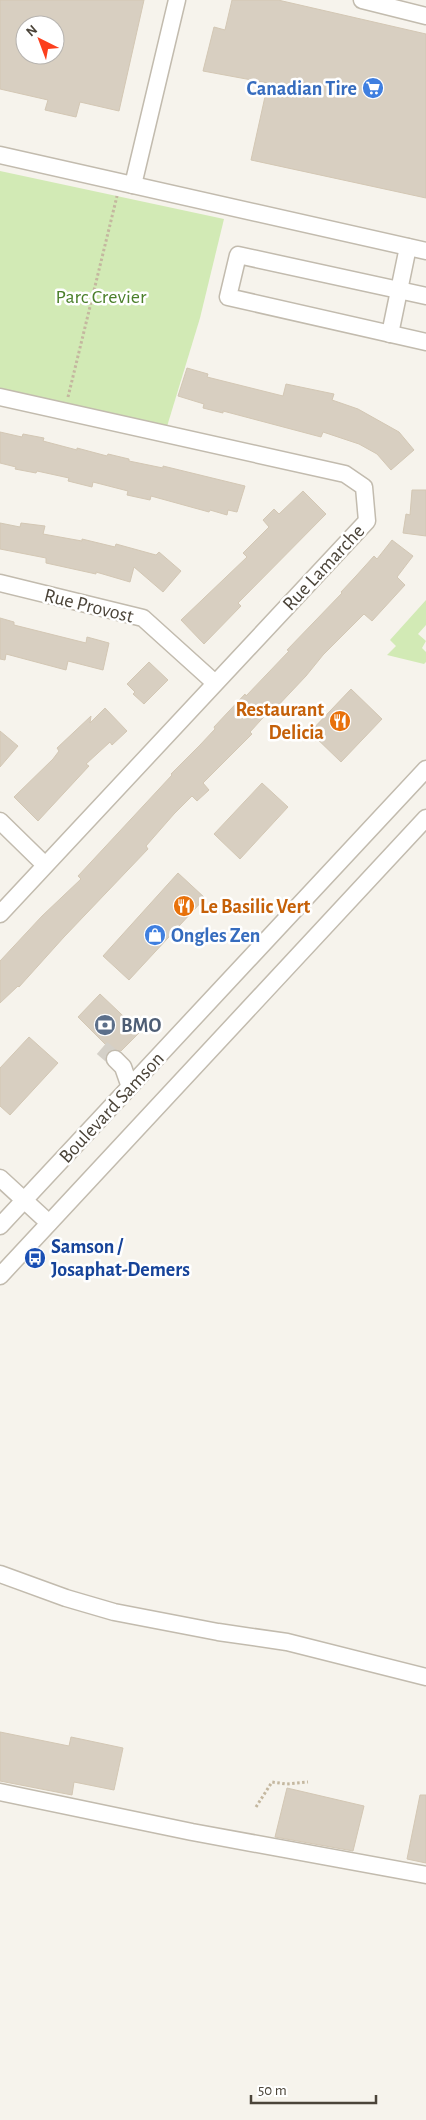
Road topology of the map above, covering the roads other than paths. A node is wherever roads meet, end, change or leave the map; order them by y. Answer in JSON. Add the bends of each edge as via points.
{"nodes":[{"id":1,"x":177,"y":0,"type":"edge"},
{"id":2,"x":362,"y":0,"type":"edge"},
{"id":3,"x":426,"y":16,"type":"edge"},
{"id":4,"x":0,"y":155,"type":"edge"},
{"id":5,"x":133,"y":185,"type":"junction"},
{"id":6,"x":408,"y":246,"type":"junction"},
{"id":7,"x":426,"y":251,"type":"edge"},
{"id":8,"x":399,"y":290,"type":"junction"},
{"id":9,"x":426,"y":296,"type":"edge"},
{"id":10,"x":390,"y":334,"type":"junction"},
{"id":11,"x":426,"y":342,"type":"edge"},
{"id":12,"x":0,"y":397,"type":"edge"},
{"id":13,"x":0,"y":582,"type":"edge"},
{"id":14,"x":215,"y":683,"type":"junction"},
{"id":15,"x":426,"y":769,"type":"edge"},
{"id":16,"x":426,"y":818,"type":"edge"},
{"id":17,"x":0,"y":821,"type":"edge"},
{"id":18,"x":45,"y":865,"type":"junction"},
{"id":19,"x":0,"y":914,"type":"edge"},
{"id":20,"x":115,"y":1059,"type":"tunnel mouth"},
{"id":21,"x":130,"y":1087,"type":"junction"},
{"id":22,"x":0,"y":1178,"type":"edge"},
{"id":23,"x":24,"y":1200,"type":"junction"},
{"id":24,"x":49,"y":1223,"type":"junction"},
{"id":25,"x":0,"y":1226,"type":"edge"},
{"id":26,"x":0,"y":1276,"type":"edge"},
{"id":27,"x":0,"y":1574,"type":"edge"},
{"id":28,"x":426,"y":1677,"type":"edge"},
{"id":29,"x":0,"y":1792,"type":"edge"},
{"id":30,"x":426,"y":1875,"type":"edge"}],
"edges":[{"from":1,"to":5,"type":"street"},
{"from":2,"to":3,"type":"street"},
{"from":4,"to":5,"type":"street"},
{"from":5,"to":6,"type":"street"},
{"from":6,"to":7,"type":"street"},
{"from":6,"to":8,"type":"street"},
{"from":8,"to":9,"type":"street"},
{"from":8,"to":10,"type":"street"},
{"from":8,"to":10,"type":"street","via":[[238,255],[228,297]]},
{"from":10,"to":11,"type":"street"},
{"from":12,"to":14,"type":"street","name":"Rue Lamarche","via":[[344,474],[364,487],[367,521]]},
{"from":13,"to":14,"type":"street","name":"Rue Provost","via":[[143,618]]},
{"from":14,"to":18,"type":"street","name":"Rue Lamarche"},
{"from":15,"to":21,"type":"street","name":"Boulevard Samson"},
{"from":16,"to":24,"type":"street","name":"Boulevard Samson"},
{"from":17,"to":18,"type":"street"},
{"from":18,"to":19,"type":"street","name":"Rue Lamarche"},
{"from":20,"to":21,"type":"street"},
{"from":21,"to":23,"type":"street","name":"Boulevard Samson"},
{"from":22,"to":23,"type":"street"},
{"from":23,"to":24,"type":"street"},
{"from":23,"to":25,"type":"street","name":"Boulevard Samson"},
{"from":24,"to":26,"type":"street","name":"Boulevard Samson"},
{"from":27,"to":28,"type":"street","via":[[114,1612],[287,1642]]},
{"from":29,"to":30,"type":"street","via":[[192,1832]]}]}
